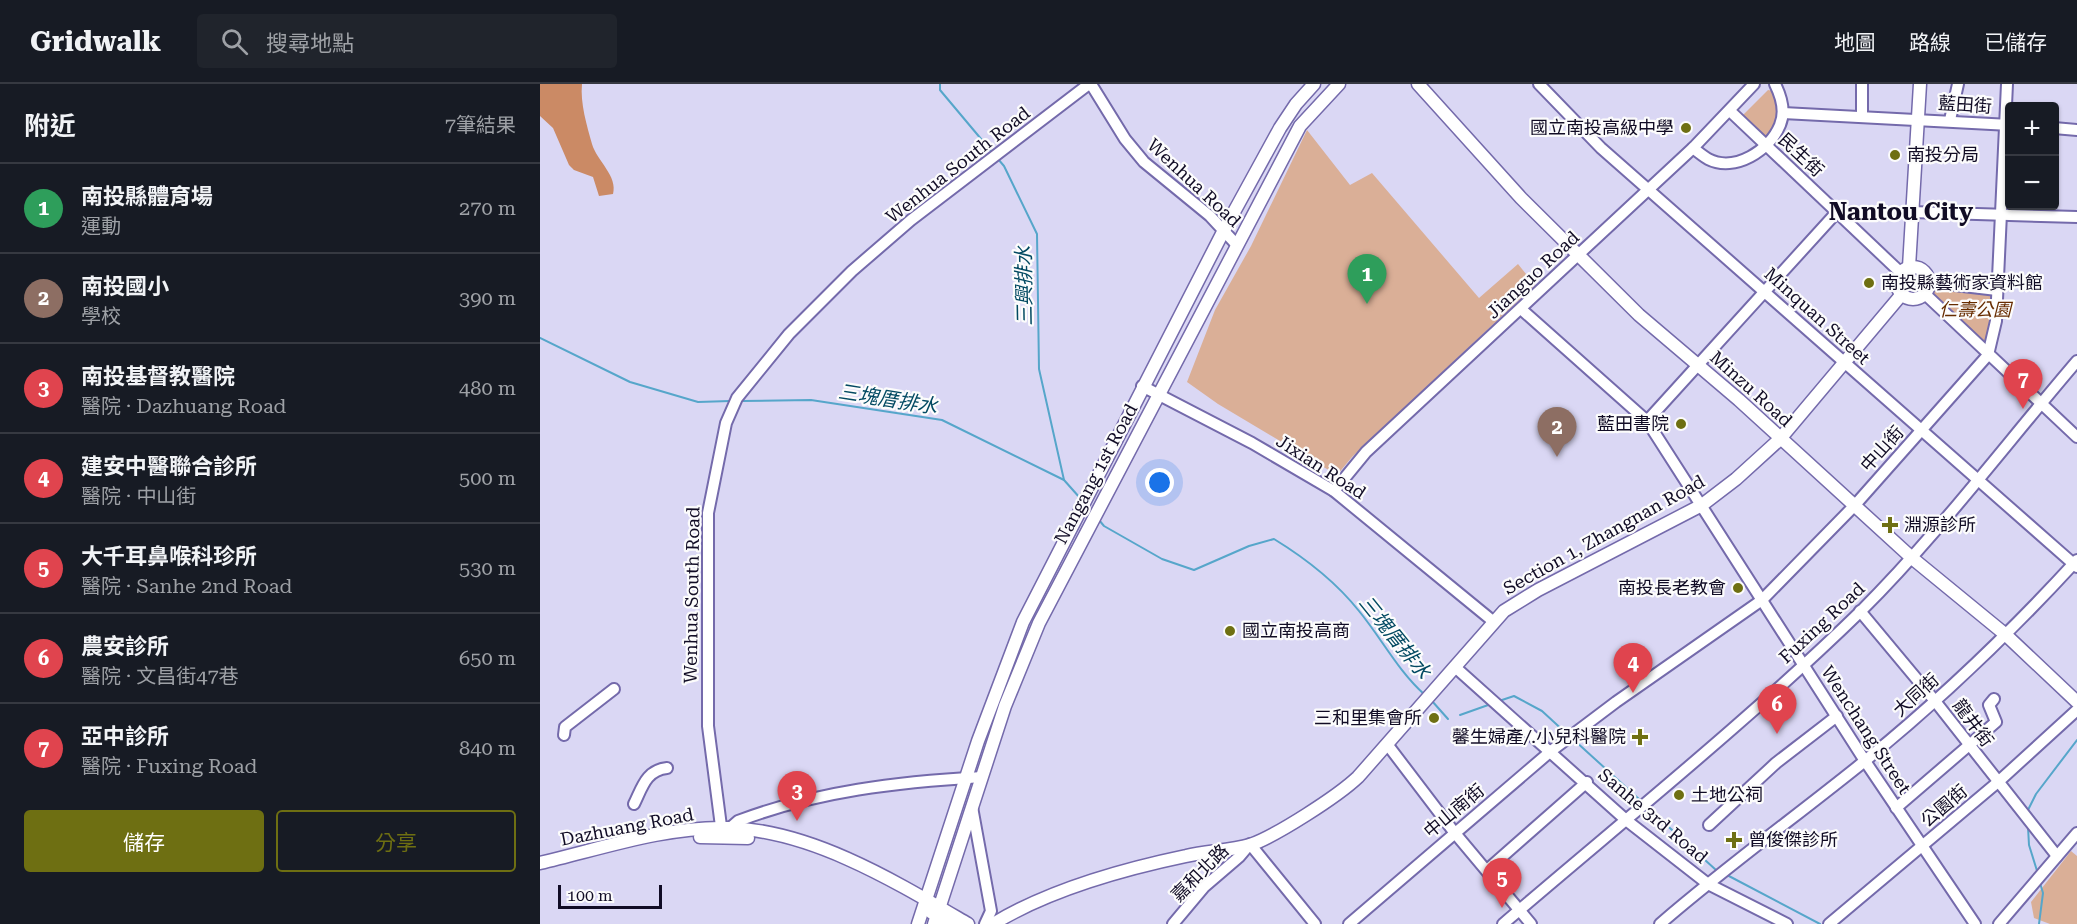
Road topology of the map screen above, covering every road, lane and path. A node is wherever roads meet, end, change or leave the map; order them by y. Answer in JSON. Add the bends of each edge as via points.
{"nodes":[{"id":1,"x":1090,"y":84,"type":"edge"},
{"id":2,"x":1314,"y":84,"type":"edge"},
{"id":3,"x":1339,"y":84,"type":"edge"},
{"id":4,"x":1418,"y":84,"type":"edge"},
{"id":5,"x":1539,"y":84,"type":"edge"},
{"id":6,"x":1754,"y":84,"type":"edge"},
{"id":7,"x":1775,"y":84,"type":"edge"},
{"id":8,"x":1862,"y":84,"type":"edge"},
{"id":9,"x":1920,"y":84,"type":"edge"},
{"id":10,"x":1958,"y":84,"type":"edge"},
{"id":11,"x":2007,"y":84,"type":"edge"},
{"id":12,"x":2007,"y":102,"type":"edge"},
{"id":13,"x":1730,"y":111,"type":"junction"},
{"id":14,"x":1783,"y":113,"type":"junction"},
{"id":15,"x":1862,"y":117,"type":"junction"},
{"id":16,"x":1918,"y":118,"type":"junction"},
{"id":17,"x":1950,"y":120,"type":"junction"},
{"id":18,"x":2005,"y":124,"type":"edge"},
{"id":19,"x":2059,"y":128,"type":"edge"},
{"id":20,"x":2077,"y":130,"type":"edge"},
{"id":21,"x":1766,"y":145,"type":"junction"},
{"id":22,"x":1693,"y":148,"type":"junction"},
{"id":23,"x":2006,"y":156,"type":"edge"},
{"id":24,"x":1648,"y":187,"type":"junction"},
{"id":25,"x":1838,"y":212,"type":"junction"},
{"id":26,"x":1911,"y":212,"type":"junction"},
{"id":27,"x":2002,"y":215,"type":"junction"},
{"id":28,"x":2077,"y":217,"type":"edge"},
{"id":29,"x":1223,"y":232,"type":"junction"},
{"id":30,"x":1236,"y":244,"type":"junction"},
{"id":31,"x":1578,"y":256,"type":"junction"},
{"id":32,"x":1905,"y":270,"type":"junction"},
{"id":33,"x":1927,"y":288,"type":"junction"},
{"id":34,"x":1997,"y":290,"type":"junction"},
{"id":35,"x":1766,"y":292,"type":"junction"},
{"id":36,"x":1902,"y":294,"type":"junction"},
{"id":37,"x":1521,"y":309,"type":"junction"},
{"id":38,"x":1988,"y":355,"type":"junction"},
{"id":39,"x":2077,"y":361,"type":"edge"},
{"id":40,"x":1696,"y":364,"type":"junction"},
{"id":41,"x":1846,"y":364,"type":"junction"},
{"id":42,"x":1142,"y":386,"type":"junction"},
{"id":43,"x":1158,"y":394,"type":"junction"},
{"id":44,"x":2041,"y":403,"type":"junction"},
{"id":45,"x":1647,"y":421,"type":"junction"},
{"id":46,"x":1920,"y":431,"type":"junction"},
{"id":47,"x":2077,"y":437,"type":"edge"},
{"id":48,"x":1780,"y":439,"type":"junction"},
{"id":49,"x":1978,"y":480,"type":"junction"},
{"id":50,"x":1334,"y":491,"type":"junction"},
{"id":51,"x":1701,"y":505,"type":"junction"},
{"id":52,"x":1855,"y":505,"type":"junction"},
{"id":53,"x":1912,"y":558,"type":"junction"},
{"id":54,"x":2076,"y":564,"type":"edge"},
{"id":55,"x":1762,"y":600,"type":"junction"},
{"id":56,"x":1860,"y":611,"type":"junction"},
{"id":57,"x":1494,"y":622,"type":"junction"},
{"id":58,"x":2006,"y":635,"type":"junction"},
{"id":59,"x":1804,"y":663,"type":"junction"},
{"id":60,"x":1455,"y":667,"type":"junction"},
{"id":61,"x":614,"y":689,"type":"dead end"},
{"id":62,"x":1994,"y":699,"type":"dead end"},
{"id":63,"x":1935,"y":700,"type":"junction"},
{"id":64,"x":2077,"y":702,"type":"edge"},
{"id":65,"x":2077,"y":710,"type":"edge"},
{"id":66,"x":1837,"y":716,"type":"junction"},
{"id":67,"x":1580,"y":730,"type":"joint"},
{"id":68,"x":564,"y":735,"type":"dead end"},
{"id":69,"x":1387,"y":744,"type":"junction"},
{"id":70,"x":1969,"y":746,"type":"junction"},
{"id":71,"x":1551,"y":751,"type":"junction"},
{"id":72,"x":1865,"y":761,"type":"junction"},
{"id":73,"x":667,"y":768,"type":"dead end"},
{"id":74,"x":982,"y":777,"type":"junction"},
{"id":75,"x":966,"y":778,"type":"junction"},
{"id":76,"x":1587,"y":782,"type":"junction"},
{"id":77,"x":1998,"y":782,"type":"junction"},
{"id":78,"x":634,"y":804,"type":"dead end"},
{"id":79,"x":972,"y":807,"type":"junction"},
{"id":80,"x":1896,"y":808,"type":"junction"},
{"id":81,"x":1626,"y":820,"type":"junction"},
{"id":82,"x":1708,"y":825,"type":"dead end"},
{"id":83,"x":727,"y":832,"type":"junction"},
{"id":84,"x":1454,"y":832,"type":"junction"},
{"id":85,"x":2075,"y":841,"type":"edge"},
{"id":86,"x":1250,"y":844,"type":"junction"},
{"id":87,"x":1922,"y":847,"type":"junction"},
{"id":88,"x":2057,"y":856,"type":"junction"},
{"id":89,"x":540,"y":863,"type":"edge"},
{"id":90,"x":540,"y":869,"type":"edge"},
{"id":91,"x":1487,"y":870,"type":"junction"},
{"id":92,"x":1708,"y":884,"type":"junction"},
{"id":93,"x":924,"y":903,"type":"junction"},
{"id":94,"x":1520,"y":910,"type":"junction"},
{"id":95,"x":937,"y":916,"type":"edge"},
{"id":96,"x":918,"y":924,"type":"edge"},
{"id":97,"x":950,"y":924,"type":"edge"},
{"id":98,"x":968,"y":924,"type":"edge"},
{"id":99,"x":985,"y":924,"type":"edge"},
{"id":100,"x":993,"y":924,"type":"edge"},
{"id":101,"x":1173,"y":924,"type":"edge"},
{"id":102,"x":1315,"y":924,"type":"edge"},
{"id":103,"x":1349,"y":924,"type":"edge"},
{"id":104,"x":1503,"y":924,"type":"edge"},
{"id":105,"x":1531,"y":924,"type":"edge"},
{"id":106,"x":1660,"y":924,"type":"edge"},
{"id":107,"x":1787,"y":924,"type":"edge"},
{"id":108,"x":1829,"y":924,"type":"edge"},
{"id":109,"x":1975,"y":924,"type":"edge"},
{"id":110,"x":1999,"y":924,"type":"edge"}],
"edges":[{"from":1,"to":29,"type":"street","name":"Wenhua Road","via":[[1144,162],[1210,216]]},
{"from":1,"to":83,"type":"street","name":"Wenhua South Road","via":[[911,220],[852,271],[789,334],[737,398],[726,423],[708,513],[708,726]]},
{"from":2,"to":29,"type":"main road","name":"Nangang 1st Road","via":[[1280,128]]},
{"from":3,"to":30,"type":"main road","name":"Nangang 1st Road","via":[[1300,126]]},
{"from":4,"to":31,"type":"main road","name":"Minzu Road"},
{"from":5,"to":24,"type":"street","name":"Minquan Street","via":[[1601,148]]},
{"from":6,"to":13,"type":"street","name":"Jianguo Road"},
{"from":7,"to":14,"type":"street"},
{"from":8,"to":15,"type":"street"},
{"from":9,"to":16,"type":"main road"},
{"from":10,"to":17,"type":"street"},
{"from":11,"to":12,"type":"street","name":"中山街"},
{"from":13,"to":21,"type":"street","name":"民生街"},
{"from":13,"to":22,"type":"street","name":"Jianguo Road"},
{"from":14,"to":15,"type":"street","name":"藍田街"},
{"from":14,"to":21,"type":"street","via":[[1781,124]]},
{"from":15,"to":16,"type":"street","name":"藍田街"},
{"from":16,"to":17,"type":"street","name":"藍田街"},
{"from":16,"to":26,"type":"main road"},
{"from":17,"to":18,"type":"street","name":"藍田街"},
{"from":19,"to":20,"type":"street"},
{"from":21,"to":22,"type":"street","via":[[1751,157],[1729,163],[1709,160]]},
{"from":21,"to":25,"type":"street","name":"民生街"},
{"from":22,"to":24,"type":"street","name":"Jianguo Road"},
{"from":23,"to":27,"type":"street","name":"中山街"},
{"from":24,"to":31,"type":"street","name":"Jianguo Road"},
{"from":24,"to":35,"type":"street","name":"Minquan Street"},
{"from":25,"to":32,"type":"street","name":"民生街"},
{"from":25,"to":35,"type":"street"},
{"from":26,"to":27,"type":"street"},
{"from":26,"to":32,"type":"main road"},
{"from":27,"to":28,"type":"street"},
{"from":27,"to":34,"type":"street","name":"中山街"},
{"from":29,"to":30,"type":"street","name":"Wenhua Road"},
{"from":29,"to":42,"type":"main road","name":"Nangang 1st Road"},
{"from":30,"to":43,"type":"main road","name":"Nangang 1st Road"},
{"from":31,"to":37,"type":"street","name":"Jianguo Road"},
{"from":31,"to":40,"type":"main road","name":"Minzu Road"},
{"from":32,"to":33,"type":"main road","via":[[1921,269]]},
{"from":32,"to":36,"type":"main road","via":[[1897,282]]},
{"from":33,"to":34,"type":"street"},
{"from":33,"to":36,"type":"main road","via":[[1913,299]]},
{"from":33,"to":38,"type":"street"},
{"from":34,"to":38,"type":"street","name":"中山街","via":[[1996,321]]},
{"from":35,"to":40,"type":"street"},
{"from":35,"to":41,"type":"street","name":"Minquan Street"},
{"from":36,"to":41,"type":"main road","name":"Section 1, Zhangnan Road"},
{"from":37,"to":45,"type":"street","name":"Wenchang Street"},
{"from":37,"to":50,"type":"street","name":"Jianguo Road","via":[[1366,452]]},
{"from":38,"to":44,"type":"street"},
{"from":38,"to":46,"type":"street","name":"中山街"},
{"from":39,"to":44,"type":"street","name":"Fuxing Road"},
{"from":40,"to":45,"type":"street"},
{"from":40,"to":48,"type":"main road","name":"Minzu Road"},
{"from":41,"to":46,"type":"street","name":"Minquan Street"},
{"from":41,"to":48,"type":"main road","name":"Section 1, Zhangnan Road"},
{"from":42,"to":43,"type":"street","name":"Jixian Road"},
{"from":42,"to":75,"type":"main road","name":"Nangang 1st Road","via":[[1023,622]]},
{"from":43,"to":50,"type":"street","name":"Jixian Road"},
{"from":43,"to":74,"type":"main road","name":"Nangang 1st Road","via":[[1039,623]]},
{"from":44,"to":47,"type":"street"},
{"from":44,"to":49,"type":"street","name":"Fuxing Road"},
{"from":45,"to":51,"type":"street","name":"Wenchang Street"},
{"from":46,"to":49,"type":"street","name":"Minquan Street"},
{"from":46,"to":52,"type":"street","name":"中山街"},
{"from":48,"to":51,"type":"main road","name":"Section 1, Zhangnan Road"},
{"from":48,"to":52,"type":"main road","name":"Minzu Road"},
{"from":49,"to":53,"type":"street","name":"Fuxing Road"},
{"from":49,"to":54,"type":"street","name":"Minquan Street"},
{"from":50,"to":57,"type":"street","name":"Jixian Road"},
{"from":51,"to":55,"type":"street","name":"Wenchang Street"},
{"from":51,"to":57,"type":"main road","name":"Section 1, Zhangnan Road","via":[[1538,590]]},
{"from":52,"to":53,"type":"main road","name":"Minzu Road"},
{"from":52,"to":55,"type":"street","name":"中山街"},
{"from":53,"to":56,"type":"street","name":"Fuxing Road"},
{"from":53,"to":58,"type":"main road","name":"Minzu Road"},
{"from":54,"to":58,"type":"street","name":"大同街"},
{"from":55,"to":59,"type":"street","name":"Wenchang Street"},
{"from":55,"to":67,"type":"street","name":"中山街"},
{"from":56,"to":59,"type":"street","name":"Fuxing Road"},
{"from":56,"to":63,"type":"street","name":"龍井街"},
{"from":57,"to":60,"type":"main road","name":"Section 1, Zhangnan Road"},
{"from":58,"to":63,"type":"street","name":"大同街"},
{"from":58,"to":64,"type":"main road","name":"Minzu Road"},
{"from":59,"to":66,"type":"street","name":"Wenchang Street"},
{"from":59,"to":81,"type":"street","name":"Fuxing Road"},
{"from":60,"to":69,"type":"main road","name":"Section 1, Zhangnan Road"},
{"from":60,"to":71,"type":"street","name":"Sanhe 3rd Road"},
{"from":61,"to":68,"type":"street","via":[[566,727]]},
{"from":62,"to":70,"type":"street","via":[[1989,705],[1996,722]]},
{"from":63,"to":70,"type":"street","name":"龍井街"},
{"from":63,"to":72,"type":"street","name":"大同街"},
{"from":65,"to":77,"type":"street","name":"公園街"},
{"from":66,"to":72,"type":"street","name":"Wenchang Street"},
{"from":66,"to":82,"type":"street","via":[[1776,763]]},
{"from":67,"to":71,"type":"street","name":"中山南街"},
{"from":69,"to":84,"type":"street"},
{"from":69,"to":86,"type":"main road","name":"Section 1, Zhangnan Road","via":[[1348,786]]},
{"from":70,"to":77,"type":"street","name":"龍井街"},
{"from":70,"to":80,"type":"street"},
{"from":71,"to":76,"type":"street","name":"Sanhe 3rd Road"},
{"from":71,"to":84,"type":"street","name":"中山南街"},
{"from":72,"to":80,"type":"street","name":"Wenchang Street"},
{"from":72,"to":92,"type":"street","name":"大同街"},
{"from":73,"to":78,"type":"street","via":[[655,769],[649,775]]},
{"from":74,"to":75,"type":"street","name":"Dazhuang Road"},
{"from":74,"to":79,"type":"main road","name":"Nangang 1st Road"},
{"from":75,"to":83,"type":"street","name":"Dazhuang Road","via":[[877,785],[808,798],[742,819]]},
{"from":75,"to":93,"type":"main road","name":"Nangang 1st Road"},
{"from":76,"to":81,"type":"street","name":"Sanhe 3rd Road"},
{"from":76,"to":91,"type":"street"},
{"from":77,"to":87,"type":"street","name":"公園街"},
{"from":77,"to":88,"type":"street","name":"龍井街"},
{"from":79,"to":95,"type":"main road","name":"Nangang 1st Road"},
{"from":79,"to":99,"type":"street","via":[[991,911]]},
{"from":80,"to":87,"type":"street","name":"Wenchang Street"},
{"from":81,"to":92,"type":"street","name":"Sanhe 3rd Road"},
{"from":81,"to":94,"type":"street","name":"Fuxing Road"},
{"from":83,"to":89,"type":"main road","name":"Dazhuang Road","via":[[669,833]]},
{"from":83,"to":90,"type":"main road","name":"Dazhuang Road","via":[[659,842]]},
{"from":83,"to":93,"type":"main road","via":[[771,834],[837,853]]},
{"from":84,"to":91,"type":"street"},
{"from":84,"to":103,"type":"street","name":"中山南街"},
{"from":85,"to":88,"type":"street"},
{"from":86,"to":100,"type":"main road","name":"Section 1, Zhangnan Road","via":[[1187,855],[1065,891]]},
{"from":86,"to":101,"type":"street","name":"嘉和北路","via":[[1204,887]]},
{"from":86,"to":102,"type":"street"},
{"from":87,"to":108,"type":"street","name":"公園街"},
{"from":87,"to":109,"type":"street","name":"Wenchang Street"},
{"from":88,"to":110,"type":"street"},
{"from":91,"to":94,"type":"street"},
{"from":92,"to":106,"type":"street","name":"大同街"},
{"from":92,"to":107,"type":"street","name":"Sanhe 3rd Road"},
{"from":93,"to":95,"type":"main road"},
{"from":93,"to":96,"type":"main road"},
{"from":94,"to":104,"type":"street","name":"Fuxing Road"},
{"from":94,"to":105,"type":"street"},
{"from":95,"to":97,"type":"main road"},
{"from":95,"to":98,"type":"main road"}]}
